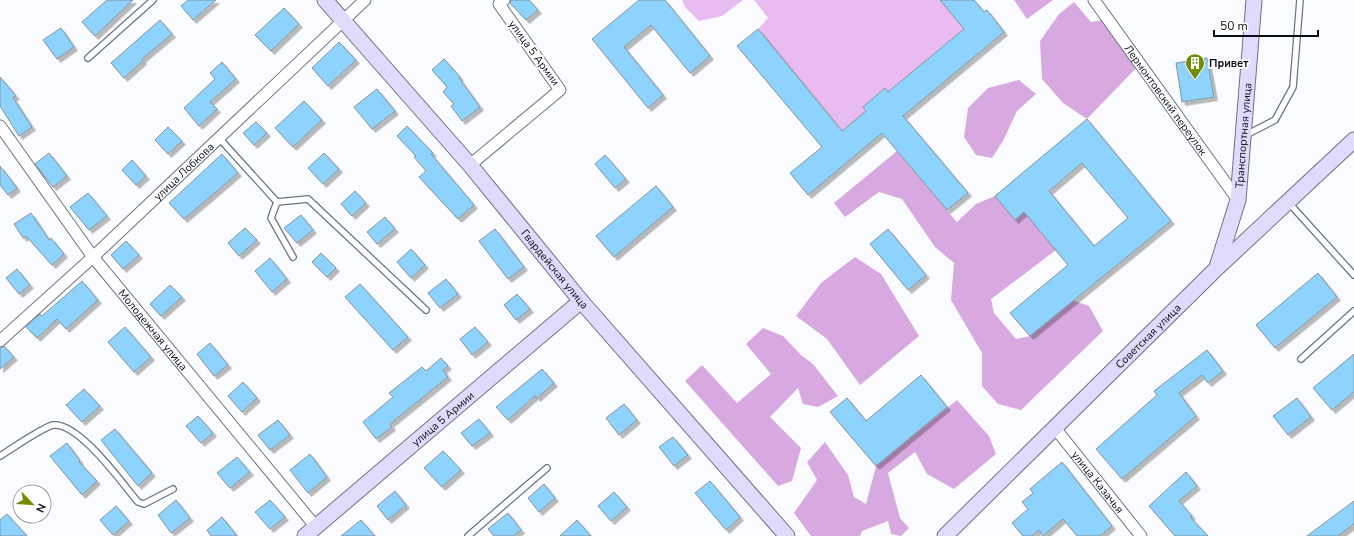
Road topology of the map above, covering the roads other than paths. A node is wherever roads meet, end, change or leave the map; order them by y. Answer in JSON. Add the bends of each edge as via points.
{"nodes":[{"id":1,"x":153,"y":0,"type":"edge"},
{"id":2,"x":325,"y":0,"type":"edge"},
{"id":3,"x":365,"y":0,"type":"edge"},
{"id":4,"x":504,"y":0,"type":"edge"},
{"id":5,"x":1094,"y":0,"type":"edge"},
{"id":6,"x":1254,"y":0,"type":"edge"},
{"id":7,"x":1300,"y":0,"type":"edge"},
{"id":8,"x":342,"y":20,"type":"junction"},
{"id":9,"x":88,"y":58,"type":"dead end"},
{"id":10,"x":0,"y":126,"type":"edge"},
{"id":11,"x":1244,"y":136,"type":"junction"},
{"id":12,"x":219,"y":138,"type":"junction"},
{"id":13,"x":1354,"y":140,"type":"edge"},
{"id":14,"x":470,"y":165,"type":"junction"},
{"id":15,"x":1238,"y":200,"type":"junction"},
{"id":16,"x":277,"y":202,"type":"junction"},
{"id":17,"x":1288,"y":202,"type":"junction"},
{"id":18,"x":93,"y":257,"type":"junction"},
{"id":19,"x":293,"y":257,"type":"dead end"},
{"id":20,"x":1217,"y":268,"type":"junction"},
{"id":21,"x":1354,"y":275,"type":"edge"},
{"id":22,"x":582,"y":301,"type":"junction"},
{"id":23,"x":426,"y":310,"type":"dead end"},
{"id":24,"x":1354,"y":311,"type":"edge"},
{"id":25,"x":0,"y":341,"type":"edge"},
{"id":26,"x":1301,"y":359,"type":"dead end"},
{"id":27,"x":1054,"y":428,"type":"junction"},
{"id":28,"x":0,"y":456,"type":"edge"},
{"id":29,"x":547,"y":468,"type":"dead end"},
{"id":30,"x":173,"y":489,"type":"dead end"},
{"id":31,"x":310,"y":531,"type":"edge"},
{"id":32,"x":470,"y":536,"type":"edge"},
{"id":33,"x":787,"y":536,"type":"edge"},
{"id":34,"x":945,"y":536,"type":"edge"},
{"id":35,"x":1141,"y":536,"type":"edge"}],
"edges":[{"from":1,"to":9,"type":"lane"},
{"from":2,"to":8,"type":"main road","name":"Гвардейская улица"},
{"from":3,"to":8,"type":"street","name":"улица Лобкова"},
{"from":4,"to":14,"type":"street","name":"улица 5 Армии","via":[[499,4],[560,90]]},
{"from":5,"to":15,"type":"street","name":"Лермонтовский переулок"},
{"from":6,"to":11,"type":"main road","name":"Транспортная улица"},
{"from":7,"to":11,"type":"lane","via":[[1293,87],[1275,120]]},
{"from":8,"to":12,"type":"street","name":"улица Лобкова"},
{"from":8,"to":14,"type":"main road","name":"Гвардейская улица"},
{"from":10,"to":18,"type":"street","name":"Молодежная улица"},
{"from":11,"to":15,"type":"main road","name":"Транспортная улица"},
{"from":12,"to":16,"type":"lane"},
{"from":12,"to":18,"type":"street","name":"улица Лобкова"},
{"from":13,"to":17,"type":"main road","name":"Советская улица"},
{"from":14,"to":22,"type":"main road","name":"Гвардейская улица"},
{"from":15,"to":20,"type":"main road","name":"Транспортная улица"},
{"from":16,"to":19,"type":"lane","via":[[270,218]]},
{"from":16,"to":23,"type":"lane","via":[[308,199]]},
{"from":17,"to":20,"type":"main road","name":"Советская улица"},
{"from":17,"to":21,"type":"lane"},
{"from":18,"to":25,"type":"street","name":"улица Лобкова"},
{"from":18,"to":31,"type":"street","name":"Молодежная улица"},
{"from":20,"to":27,"type":"main road","name":"Советская улица"},
{"from":22,"to":31,"type":"main road","name":"улица 5 Армии"},
{"from":22,"to":33,"type":"main road","name":"Гвардейская улица"},
{"from":24,"to":26,"type":"lane"},
{"from":27,"to":34,"type":"main road","name":"Советская улица"},
{"from":27,"to":35,"type":"street","name":"улица Казачья"},
{"from":28,"to":30,"type":"lane","via":[[53,425],[69,428],[85,440],[138,502],[144,504]]},
{"from":29,"to":32,"type":"lane"}]}
